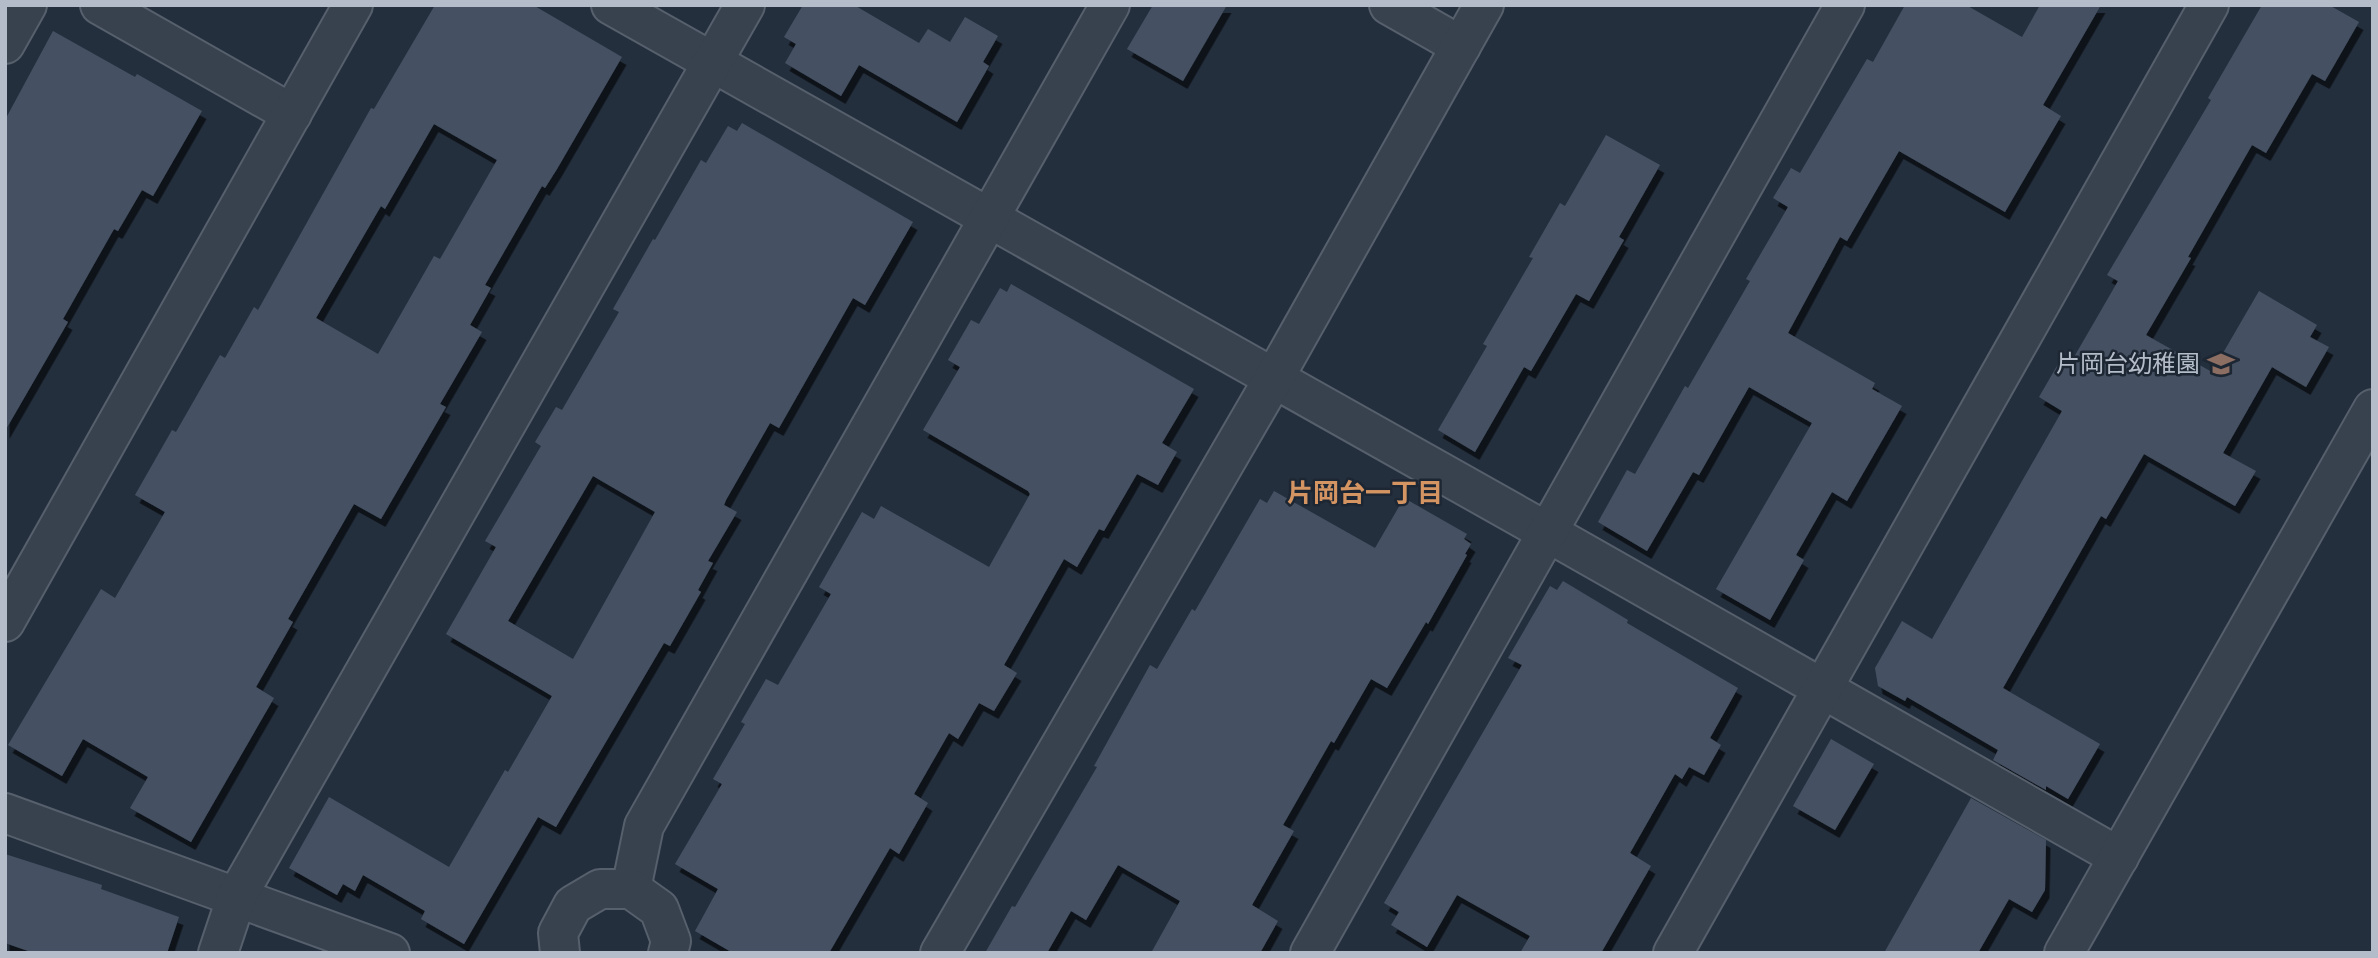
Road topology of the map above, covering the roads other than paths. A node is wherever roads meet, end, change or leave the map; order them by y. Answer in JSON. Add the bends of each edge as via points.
{"nodes":[{"id":1,"x":27,"y":5,"type":"edge"},
{"id":2,"x":100,"y":5,"type":"edge"},
{"id":3,"x":353,"y":5,"type":"edge"},
{"id":4,"x":611,"y":5,"type":"edge"},
{"id":5,"x":744,"y":5,"type":"edge"},
{"id":6,"x":1110,"y":5,"type":"edge"},
{"id":7,"x":1390,"y":5,"type":"edge"},
{"id":8,"x":1484,"y":5,"type":"edge"},
{"id":9,"x":1844,"y":5,"type":"edge"},
{"id":10,"x":2209,"y":5,"type":"edge"},
{"id":11,"x":5,"y":44,"type":"edge"},
{"id":12,"x":1461,"y":46,"type":"junction"},
{"id":13,"x":713,"y":62,"type":"junction"},
{"id":14,"x":292,"y":114,"type":"junction"},
{"id":15,"x":990,"y":219,"type":"junction"},
{"id":16,"x":1274,"y":378,"type":"junction"},
{"id":17,"x":2373,"y":409,"type":"edge"},
{"id":18,"x":1547,"y":532,"type":"junction"},
{"id":19,"x":9,"y":606,"type":"edge"},
{"id":20,"x":1824,"y":689,"type":"junction"},
{"id":21,"x":5,"y":813,"type":"edge"},
{"id":22,"x":2119,"y":858,"type":"junction"},
{"id":23,"x":631,"y":889,"type":"junction"},
{"id":24,"x":237,"y":896,"type":"junction"},
{"id":25,"x":218,"y":953,"type":"edge"},
{"id":26,"x":390,"y":953,"type":"edge"},
{"id":27,"x":560,"y":953,"type":"edge"},
{"id":28,"x":668,"y":953,"type":"edge"},
{"id":29,"x":940,"y":953,"type":"edge"},
{"id":30,"x":1310,"y":953,"type":"edge"},
{"id":31,"x":1673,"y":953,"type":"edge"},
{"id":32,"x":2064,"y":953,"type":"edge"}],
"edges":[{"from":1,"to":11,"type":"street"},
{"from":2,"to":14,"type":"street"},
{"from":3,"to":14,"type":"street"},
{"from":4,"to":13,"type":"street"},
{"from":5,"to":13,"type":"street"},
{"from":6,"to":15,"type":"street"},
{"from":7,"to":12,"type":"street"},
{"from":8,"to":12,"type":"street"},
{"from":9,"to":18,"type":"street"},
{"from":10,"to":20,"type":"street"},
{"from":12,"to":16,"type":"street"},
{"from":13,"to":15,"type":"street"},
{"from":13,"to":24,"type":"street"},
{"from":14,"to":19,"type":"street"},
{"from":15,"to":16,"type":"street"},
{"from":15,"to":23,"type":"street","via":[[644,826]]},
{"from":16,"to":18,"type":"street"},
{"from":16,"to":29,"type":"street"},
{"from":17,"to":22,"type":"street"},
{"from":18,"to":20,"type":"street"},
{"from":18,"to":30,"type":"street"},
{"from":20,"to":22,"type":"street"},
{"from":20,"to":31,"type":"street"},
{"from":21,"to":24,"type":"street"},
{"from":22,"to":32,"type":"street"},
{"from":23,"to":27,"type":"street","via":[[600,889],[573,905],[558,933]]},
{"from":23,"to":28,"type":"street","via":[[659,909],[671,941]]},
{"from":24,"to":25,"type":"street"},
{"from":24,"to":26,"type":"street"}]}
